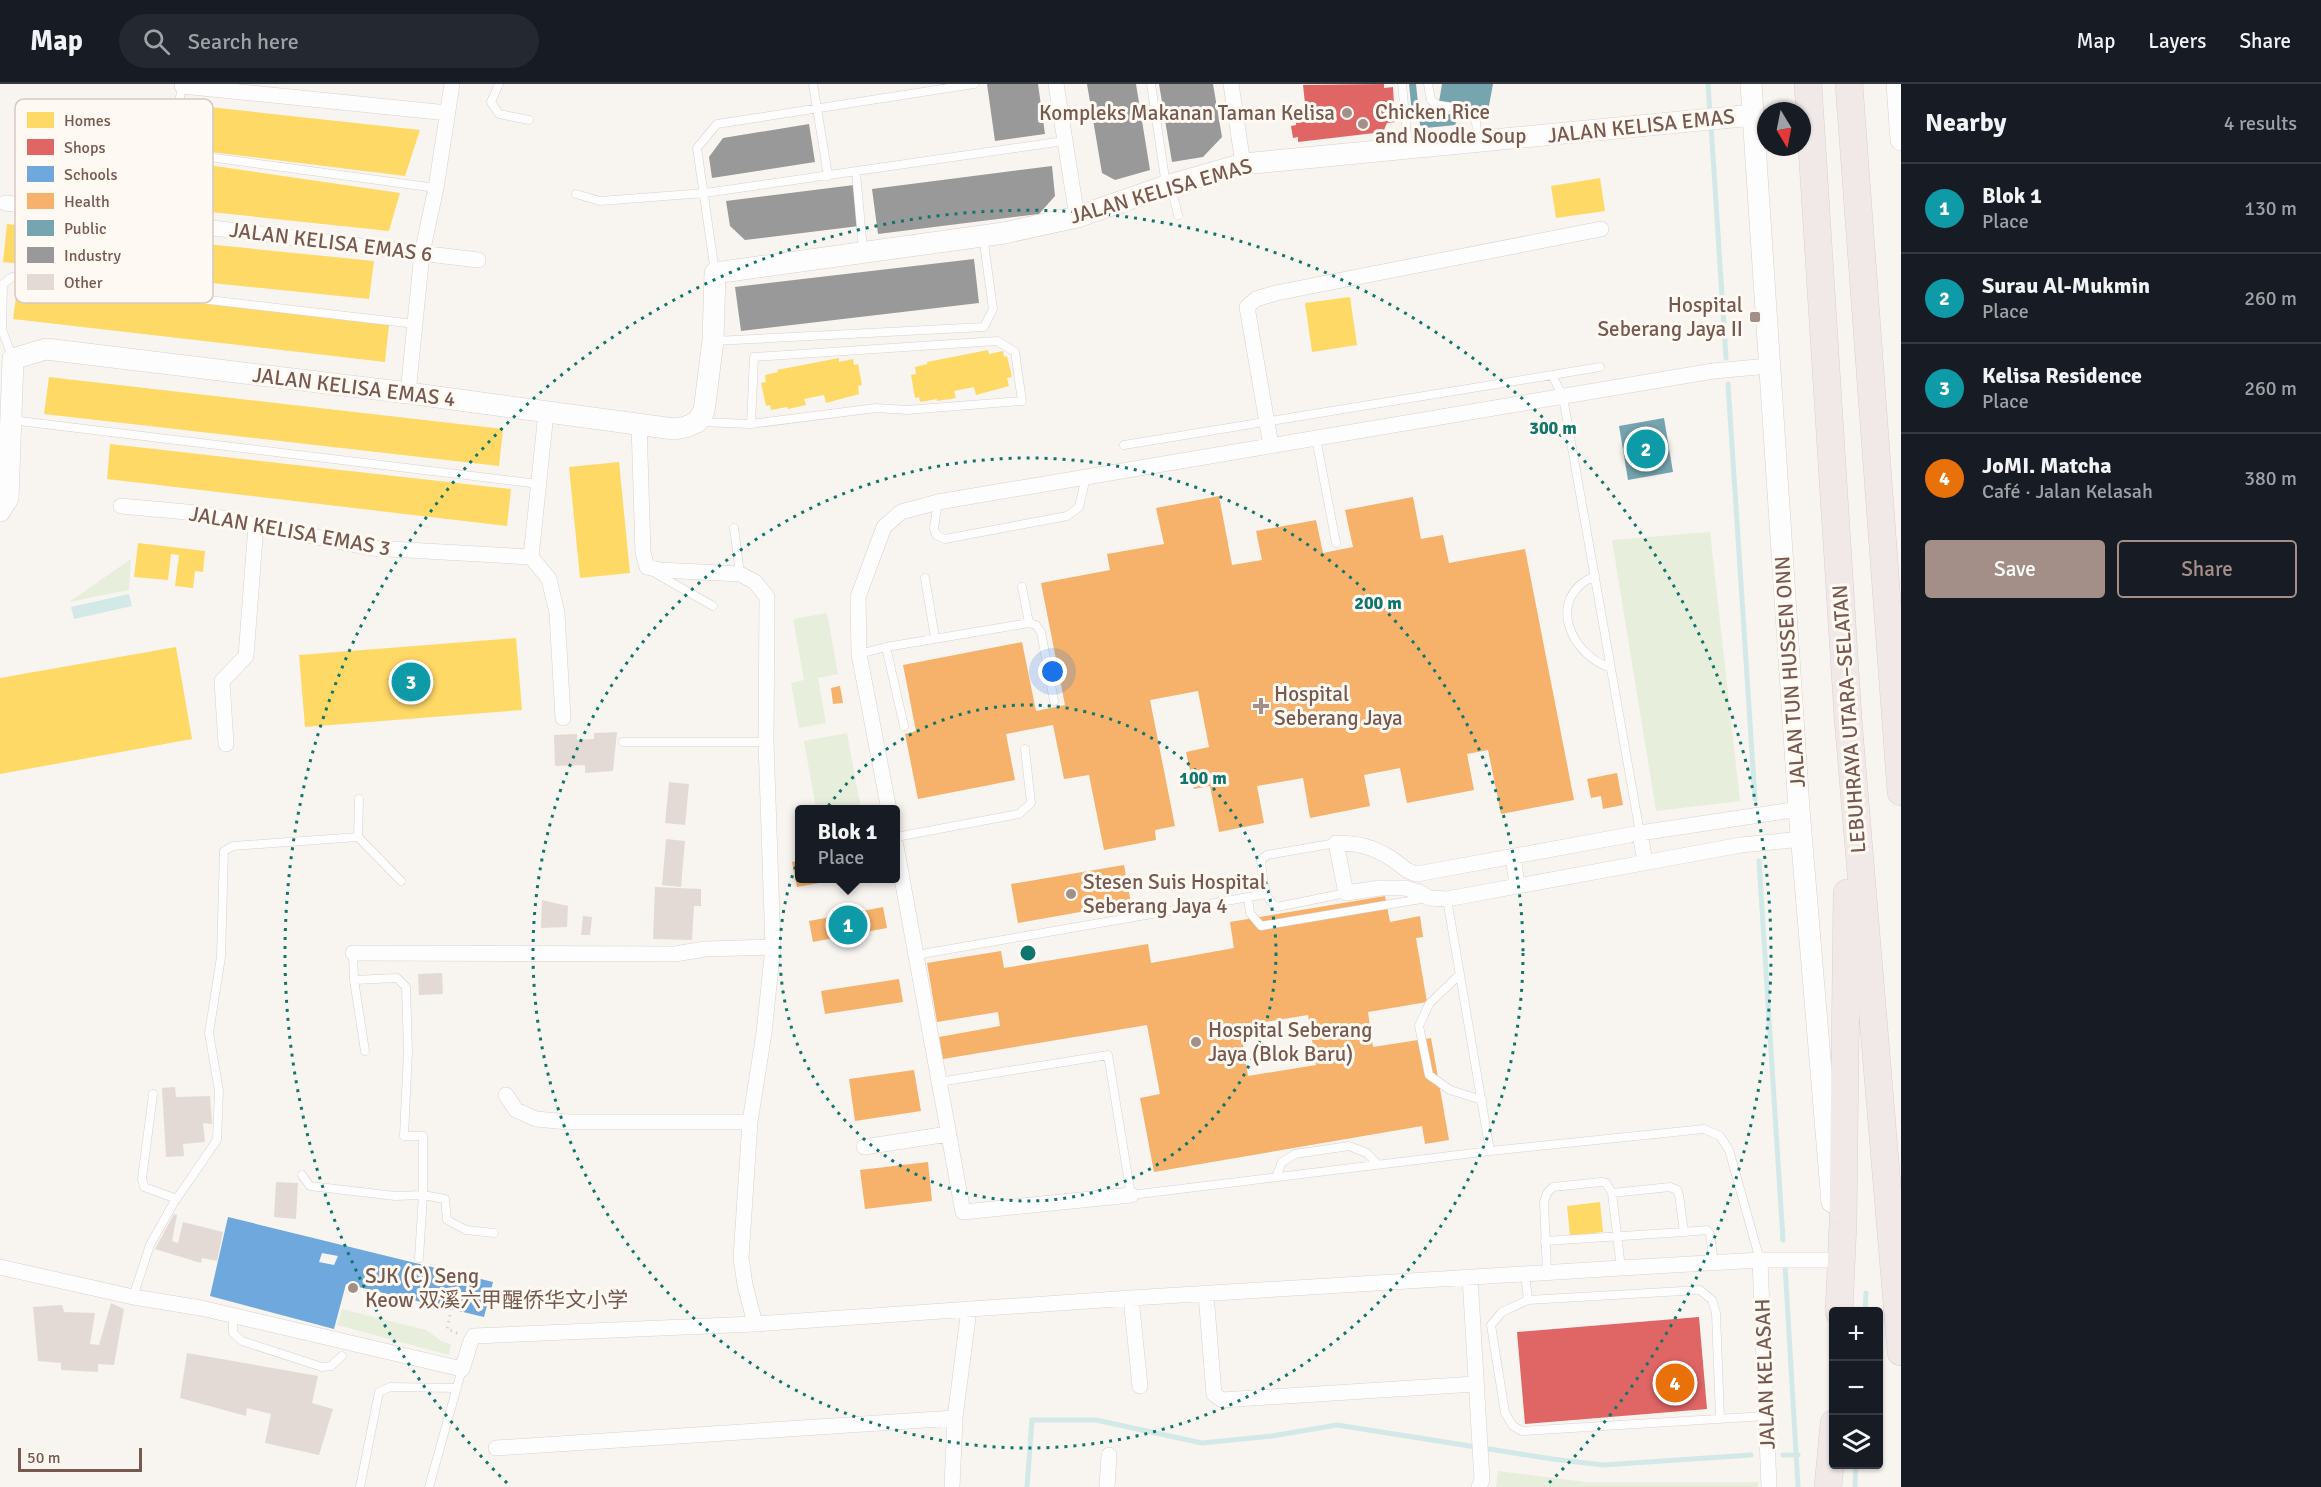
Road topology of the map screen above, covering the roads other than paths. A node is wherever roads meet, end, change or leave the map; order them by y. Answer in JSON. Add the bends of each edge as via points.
{"nodes":[{"id":1,"x":452,"y":84,"type":"edge"},
{"id":2,"x":499,"y":84,"type":"edge"},
{"id":3,"x":813,"y":84,"type":"edge"},
{"id":4,"x":974,"y":84,"type":"edge"},
{"id":5,"x":1056,"y":84,"type":"edge"},
{"id":6,"x":1151,"y":84,"type":"edge"},
{"id":7,"x":1232,"y":84,"type":"edge"},
{"id":8,"x":1402,"y":84,"type":"edge"},
{"id":9,"x":1428,"y":84,"type":"edge"},
{"id":10,"x":1751,"y":84,"type":"edge"},
{"id":11,"x":1808,"y":84,"type":"edge"},
{"id":12,"x":1849,"y":84,"type":"edge"},
{"id":13,"x":1897,"y":84,"type":"edge"},
{"id":14,"x":182,"y":85,"type":"edge"},
{"id":15,"x":817,"y":108,"type":"junction"},
{"id":16,"x":448,"y":113,"type":"junction"},
{"id":17,"x":1742,"y":116,"type":"junction"},
{"id":18,"x":529,"y":120,"type":"dead end"},
{"id":19,"x":1901,"y":140,"type":"edge"},
{"id":20,"x":1064,"y":141,"type":"junction"},
{"id":21,"x":1479,"y":142,"type":"junction"},
{"id":22,"x":1408,"y":148,"type":"junction"},
{"id":23,"x":213,"y":158,"type":"edge"},
{"id":24,"x":1243,"y":164,"type":"junction"},
{"id":25,"x":856,"y":172,"type":"junction"},
{"id":26,"x":828,"y":176,"type":"junction"},
{"id":27,"x":1168,"y":186,"type":"junction"},
{"id":28,"x":436,"y":188,"type":"junction"},
{"id":29,"x":705,"y":193,"type":"junction"},
{"id":30,"x":576,"y":194,"type":"dead end"},
{"id":31,"x":5,"y":203,"type":"dead end"},
{"id":32,"x":15,"y":204,"type":"edge"},
{"id":33,"x":1178,"y":215,"type":"dead end"},
{"id":34,"x":1077,"y":217,"type":"junction"},
{"id":35,"x":213,"y":228,"type":"edge"},
{"id":36,"x":1601,"y":229,"type":"dead end"},
{"id":37,"x":983,"y":235,"type":"junction"},
{"id":38,"x":864,"y":252,"type":"junction"},
{"id":39,"x":422,"y":253,"type":"junction"},
{"id":40,"x":478,"y":260,"type":"dead end"},
{"id":41,"x":715,"y":273,"type":"junction"},
{"id":42,"x":15,"y":277,"type":"edge"},
{"id":43,"x":213,"y":300,"type":"edge"},
{"id":44,"x":415,"y":324,"type":"junction"},
{"id":45,"x":713,"y":341,"type":"junction"},
{"id":46,"x":13,"y":359,"type":"junction"},
{"id":47,"x":1769,"y":366,"type":"junction"},
{"id":48,"x":1600,"y":367,"type":"dead end"},
{"id":49,"x":1552,"y":375,"type":"junction"},
{"id":50,"x":408,"y":393,"type":"junction"},
{"id":51,"x":1563,"y":398,"type":"junction"},
{"id":52,"x":546,"y":413,"type":"junction"},
{"id":53,"x":10,"y":420,"type":"junction"},
{"id":54,"x":1267,"y":421,"type":"junction"},
{"id":55,"x":697,"y":422,"type":"junction"},
{"id":56,"x":639,"y":423,"type":"junction"},
{"id":57,"x":751,"y":424,"type":"junction"},
{"id":58,"x":1316,"y":438,"type":"junction"},
{"id":59,"x":1124,"y":445,"type":"dead end"},
{"id":60,"x":1271,"y":446,"type":"junction"},
{"id":61,"x":1086,"y":477,"type":"junction"},
{"id":62,"x":539,"y":484,"type":"junction"},
{"id":63,"x":938,"y":502,"type":"junction"},
{"id":64,"x":121,"y":506,"type":"dead end"},
{"id":65,"x":0,"y":511,"type":"edge"},
{"id":66,"x":256,"y":525,"type":"junction"},
{"id":67,"x":734,"y":528,"type":"dead end"},
{"id":68,"x":1336,"y":543,"type":"dead end"},
{"id":69,"x":531,"y":557,"type":"junction"},
{"id":70,"x":647,"y":567,"type":"junction"},
{"id":71,"x":740,"y":574,"type":"junction"},
{"id":72,"x":1595,"y":576,"type":"junction"},
{"id":73,"x":925,"y":578,"type":"dead end"},
{"id":74,"x":1022,"y":586,"type":"dead end"},
{"id":75,"x":713,"y":606,"type":"dead end"},
{"id":76,"x":1029,"y":623,"type":"junction"},
{"id":77,"x":935,"y":638,"type":"junction"},
{"id":78,"x":886,"y":647,"type":"junction"},
{"id":79,"x":859,"y":654,"type":"junction"},
{"id":80,"x":1611,"y":668,"type":"junction"},
{"id":81,"x":1054,"y":701,"type":"dead end"},
{"id":82,"x":563,"y":718,"type":"dead end"},
{"id":83,"x":1848,"y":718,"type":"junction"},
{"id":84,"x":904,"y":726,"type":"dead end"},
{"id":85,"x":623,"y":742,"type":"dead end"},
{"id":86,"x":766,"y":742,"type":"junction"},
{"id":87,"x":226,"y":744,"type":"dead end"},
{"id":88,"x":1025,"y":750,"type":"dead end"},
{"id":89,"x":1901,"y":792,"type":"edge"},
{"id":90,"x":359,"y":799,"type":"dead end"},
{"id":91,"x":888,"y":805,"type":"edge"},
{"id":92,"x":1799,"y":809,"type":"junction"},
{"id":93,"x":1640,"y":833,"type":"junction"},
{"id":94,"x":900,"y":836,"type":"edge"},
{"id":95,"x":358,"y":837,"type":"junction"},
{"id":96,"x":1802,"y":838,"type":"junction"},
{"id":97,"x":1336,"y":843,"type":"junction"},
{"id":98,"x":1513,"y":856,"type":"junction"},
{"id":99,"x":1645,"y":862,"type":"junction"},
{"id":100,"x":900,"y":868,"type":"edge"},
{"id":101,"x":401,"y":881,"type":"dead end"},
{"id":102,"x":1517,"y":885,"type":"junction"},
{"id":103,"x":1346,"y":893,"type":"junction"},
{"id":104,"x":1266,"y":894,"type":"junction"},
{"id":105,"x":1248,"y":897,"type":"junction"},
{"id":106,"x":1429,"y":898,"type":"junction"},
{"id":107,"x":1447,"y":899,"type":"junction"},
{"id":108,"x":773,"y":947,"type":"junction"},
{"id":109,"x":353,"y":952,"type":"joint"},
{"id":110,"x":916,"y":955,"type":"junction"},
{"id":111,"x":1460,"y":974,"type":"junction"},
{"id":112,"x":354,"y":980,"type":"junction"},
{"id":113,"x":365,"y":1051,"type":"dead end"},
{"id":114,"x":939,"y":1082,"type":"junction"},
{"id":115,"x":153,"y":1094,"type":"dead end"},
{"id":116,"x":506,"y":1095,"type":"dead end"},
{"id":117,"x":1482,"y":1100,"type":"junction"},
{"id":118,"x":750,"y":1122,"type":"junction"},
{"id":119,"x":948,"y":1134,"type":"junction"},
{"id":120,"x":864,"y":1147,"type":"dead end"},
{"id":121,"x":1490,"y":1151,"type":"junction"},
{"id":122,"x":1378,"y":1165,"type":"junction"},
{"id":123,"x":302,"y":1175,"type":"dead end"},
{"id":124,"x":1276,"y":1177,"type":"junction"},
{"id":125,"x":1612,"y":1193,"type":"junction"},
{"id":126,"x":423,"y":1195,"type":"junction"},
{"id":127,"x":1131,"y":1195,"type":"junction"},
{"id":128,"x":177,"y":1198,"type":"junction"},
{"id":129,"x":1684,"y":1232,"type":"junction"},
{"id":130,"x":494,"y":1233,"type":"dead end"},
{"id":131,"x":1617,"y":1235,"type":"junction"},
{"id":132,"x":1545,"y":1240,"type":"junction"},
{"id":133,"x":419,"y":1258,"type":"dead end"},
{"id":134,"x":1760,"y":1260,"type":"junction"},
{"id":135,"x":1840,"y":1260,"type":"junction"},
{"id":136,"x":1714,"y":1263,"type":"junction"},
{"id":137,"x":0,"y":1267,"type":"edge"},
{"id":138,"x":1622,"y":1268,"type":"junction"},
{"id":139,"x":1547,"y":1272,"type":"junction"},
{"id":140,"x":1525,"y":1274,"type":"junction"},
{"id":141,"x":1470,"y":1277,"type":"junction"},
{"id":142,"x":1206,"y":1294,"type":"junction"},
{"id":143,"x":133,"y":1297,"type":"junction"},
{"id":144,"x":1131,"y":1298,"type":"junction"},
{"id":145,"x":1528,"y":1300,"type":"junction"},
{"id":146,"x":1839,"y":1307,"type":"edge"},
{"id":147,"x":969,"y":1309,"type":"junction"},
{"id":148,"x":233,"y":1316,"type":"junction"},
{"id":149,"x":755,"y":1324,"type":"junction"},
{"id":150,"x":1901,"y":1352,"type":"edge"},
{"id":151,"x":342,"y":1356,"type":"dead end"},
{"id":152,"x":462,"y":1369,"type":"junction"},
{"id":153,"x":1475,"y":1384,"type":"junction"},
{"id":154,"x":1140,"y":1386,"type":"dead end"},
{"id":155,"x":457,"y":1388,"type":"junction"},
{"id":156,"x":1766,"y":1416,"type":"junction"},
{"id":157,"x":956,"y":1418,"type":"junction"},
{"id":158,"x":1720,"y":1418,"type":"junction"},
{"id":159,"x":496,"y":1448,"type":"dead end"},
{"id":160,"x":1109,"y":1455,"type":"dead end"},
{"id":161,"x":1829,"y":1469,"type":"edge"},
{"id":162,"x":360,"y":1487,"type":"edge"},
{"id":163,"x":429,"y":1487,"type":"edge"},
{"id":164,"x":952,"y":1487,"type":"edge"},
{"id":165,"x":1107,"y":1487,"type":"edge"},
{"id":166,"x":1479,"y":1487,"type":"edge"},
{"id":167,"x":1769,"y":1487,"type":"edge"},
{"id":168,"x":1828,"y":1487,"type":"edge"}],
"edges":[{"from":1,"to":16,"type":"street"},
{"from":2,"to":18,"type":"lane","via":[[491,102],[499,114]]},
{"from":3,"to":15,"type":"lane"},
{"from":4,"to":15,"type":"lane"},
{"from":5,"to":20,"type":"street"},
{"from":6,"to":27,"type":"lane"},
{"from":7,"to":24,"type":"street"},
{"from":8,"to":22,"type":"lane"},
{"from":9,"to":21,"type":"lane","via":[[1431,100],[1438,105],[1470,110]]},
{"from":10,"to":17,"type":"street","name":"JALAN TUN HUSSEN ONN"},
{"from":11,"to":83,"type":"highway","name":"LEBUHRAYA UTARA–SELATAN"},
{"from":12,"to":89,"type":"highway"},
{"from":13,"to":19,"type":"street"},
{"from":14,"to":16,"type":"street"},
{"from":15,"to":26,"type":"lane"},
{"from":15,"to":29,"type":"lane","via":[[717,124],[697,148]]},
{"from":16,"to":28,"type":"street"},
{"from":17,"to":21,"type":"street","name":"JALAN KELISA EMAS"},
{"from":17,"to":47,"type":"street","name":"JALAN TUN HUSSEN ONN"},
{"from":20,"to":25,"type":"lane"},
{"from":20,"to":34,"type":"street"},
{"from":21,"to":22,"type":"street","name":"JALAN KELISA EMAS"},
{"from":22,"to":24,"type":"street","name":"JALAN KELISA EMAS"},
{"from":23,"to":28,"type":"lane"},
{"from":24,"to":27,"type":"street","name":"JALAN KELISA EMAS"},
{"from":25,"to":26,"type":"lane"},
{"from":25,"to":38,"type":"lane"},
{"from":26,"to":29,"type":"lane"},
{"from":27,"to":33,"type":"lane"},
{"from":27,"to":34,"type":"street","name":"JALAN KELISA EMAS"},
{"from":28,"to":39,"type":"street"},
{"from":29,"to":30,"type":"lane","via":[[600,201]]},
{"from":29,"to":41,"type":"lane"},
{"from":31,"to":32,"type":"street","name":"JALAN KELISA EMAS 6"},
{"from":34,"to":37,"type":"street","name":"JALAN KELISA EMAS"},
{"from":35,"to":39,"type":"street","name":"JALAN KELISA EMAS 6"},
{"from":36,"to":54,"type":"street","via":[[1256,299],[1247,307]]},
{"from":37,"to":38,"type":"street","name":"JALAN KELISA EMAS"},
{"from":37,"to":45,"type":"lane","via":[[993,309],[984,327]]},
{"from":38,"to":41,"type":"street","name":"JALAN KELISA EMAS"},
{"from":39,"to":40,"type":"street","name":"JALAN KELISA EMAS 6"},
{"from":39,"to":44,"type":"street"},
{"from":41,"to":45,"type":"street"},
{"from":42,"to":46,"type":"lane","via":[[3,284],[2,330]]},
{"from":43,"to":44,"type":"lane"},
{"from":44,"to":50,"type":"street"},
{"from":45,"to":55,"type":"street","via":[[704,411]]},
{"from":46,"to":50,"type":"street","name":"JALAN KELISA EMAS 4","via":[[46,349]]},
{"from":46,"to":53,"type":"street"},
{"from":47,"to":51,"type":"street","via":[[1713,371]]},
{"from":47,"to":92,"type":"street","name":"JALAN TUN HUSSEN ONN"},
{"from":48,"to":49,"type":"lane"},
{"from":49,"to":51,"type":"lane"},
{"from":49,"to":54,"type":"lane"},
{"from":50,"to":52,"type":"street","name":"JALAN KELISA EMAS 4"},
{"from":51,"to":58,"type":"street"},
{"from":51,"to":72,"type":"lane"},
{"from":52,"to":56,"type":"street","name":"JALAN KELISA EMAS 4"},
{"from":52,"to":62,"type":"street"},
{"from":53,"to":62,"type":"lane"},
{"from":53,"to":65,"type":"street","via":[[8,498]]},
{"from":54,"to":59,"type":"lane"},
{"from":54,"to":60,"type":"street"},
{"from":55,"to":56,"type":"street","name":"JALAN KELISA EMAS 4","via":[[674,429]]},
{"from":55,"to":57,"type":"lane"},
{"from":56,"to":70,"type":"street","via":[[642,553]]},
{"from":57,"to":57,"type":"lane","via":[[754,357],[997,341],[1015,352],[1022,401],[906,410],[876,408]]},
{"from":58,"to":60,"type":"street"},
{"from":58,"to":68,"type":"lane"},
{"from":60,"to":61,"type":"street"},
{"from":61,"to":63,"type":"street"},
{"from":61,"to":63,"type":"lane","via":[[1079,507],[1067,516],[945,539],[936,535],[934,528]]},
{"from":62,"to":69,"type":"street"},
{"from":63,"to":79,"type":"street","via":[[901,512],[885,527],[858,597]]},
{"from":64,"to":66,"type":"street","name":"JALAN KELISA EMAS 3","via":[[197,513]]},
{"from":66,"to":69,"type":"street","name":"JALAN KELISA EMAS 3","via":[[371,548]]},
{"from":66,"to":87,"type":"street","via":[[246,656],[222,681]]},
{"from":67,"to":71,"type":"lane"},
{"from":69,"to":82,"type":"street","via":[[549,579],[557,614]]},
{"from":70,"to":71,"type":"street"},
{"from":70,"to":75,"type":"lane"},
{"from":71,"to":86,"type":"street","via":[[755,582],[767,597]]},
{"from":72,"to":80,"type":"lane"},
{"from":72,"to":80,"type":"lane","via":[[1574,591],[1568,604],[1570,633],[1598,664]]},
{"from":73,"to":77,"type":"lane"},
{"from":74,"to":76,"type":"lane"},
{"from":76,"to":77,"type":"lane"},
{"from":76,"to":81,"type":"lane","via":[[1041,632]]},
{"from":77,"to":78,"type":"lane"},
{"from":78,"to":79,"type":"lane"},
{"from":78,"to":84,"type":"lane"},
{"from":79,"to":91,"type":"street"},
{"from":80,"to":93,"type":"lane"},
{"from":83,"to":135,"type":"highway","via":[[1846,1071]]},
{"from":83,"to":150,"type":"highway","name":"LEBUHRAYA UTARA–SELATAN"},
{"from":85,"to":86,"type":"lane"},
{"from":86,"to":108,"type":"street"},
{"from":88,"to":94,"type":"lane","via":[[1031,803],[1019,814]]},
{"from":90,"to":95,"type":"lane"},
{"from":92,"to":93,"type":"street"},
{"from":92,"to":96,"type":"street","name":"JALAN TUN HUSSEN ONN"},
{"from":93,"to":98,"type":"street"},
{"from":93,"to":99,"type":"street"},
{"from":95,"to":101,"type":"lane"},
{"from":95,"to":128,"type":"lane","via":[[233,846],[224,851],[221,957],[209,1033],[219,1091],[217,1140]]},
{"from":96,"to":99,"type":"street"},
{"from":96,"to":135,"type":"street","name":"JALAN TUN HUSSEN ONN"},
{"from":97,"to":98,"type":"street","via":[[1377,849],[1408,872],[1417,874]]},
{"from":97,"to":103,"type":"street"},
{"from":97,"to":104,"type":"lane","via":[[1267,855],[1261,860]]},
{"from":98,"to":102,"type":"street"},
{"from":99,"to":102,"type":"street"},
{"from":100,"to":110,"type":"street"},
{"from":102,"to":107,"type":"street"},
{"from":103,"to":104,"type":"lane","via":[[1277,907]]},
{"from":103,"to":106,"type":"street","via":[[1405,888]]},
{"from":104,"to":105,"type":"lane"},
{"from":105,"to":106,"type":"lane","via":[[1250,913],[1261,926]]},
{"from":105,"to":110,"type":"lane"},
{"from":106,"to":107,"type":"street"},
{"from":107,"to":111,"type":"lane"},
{"from":108,"to":109,"type":"street","via":[[675,954]]},
{"from":108,"to":118,"type":"street"},
{"from":109,"to":112,"type":"lane"},
{"from":110,"to":114,"type":"street"},
{"from":111,"to":117,"type":"lane"},
{"from":111,"to":117,"type":"lane","via":[[1430,1004],[1419,1026],[1429,1075],[1450,1090]]},
{"from":112,"to":113,"type":"lane"},
{"from":112,"to":126,"type":"lane","via":[[397,978],[406,987],[404,1136],[423,1136]]},
{"from":114,"to":119,"type":"street"},
{"from":114,"to":127,"type":"lane","via":[[1108,1055]]},
{"from":115,"to":128,"type":"lane","via":[[142,1179],[144,1187]]},
{"from":116,"to":118,"type":"street","via":[[516,1110],[536,1119]]},
{"from":117,"to":121,"type":"lane"},
{"from":118,"to":149,"type":"street","via":[[741,1258]]},
{"from":119,"to":120,"type":"street"},
{"from":119,"to":127,"type":"street","via":[[963,1212]]},
{"from":121,"to":122,"type":"lane"},
{"from":121,"to":134,"type":"lane","via":[[1704,1129],[1720,1136],[1729,1150]]},
{"from":122,"to":124,"type":"lane"},
{"from":122,"to":124,"type":"lane","via":[[1367,1153],[1349,1146],[1295,1154],[1282,1162]]},
{"from":123,"to":126,"type":"lane","via":[[310,1186],[395,1196]]},
{"from":124,"to":127,"type":"lane"},
{"from":125,"to":129,"type":"lane","via":[[1670,1187],[1677,1190]]},
{"from":125,"to":131,"type":"lane"},
{"from":125,"to":132,"type":"lane","via":[[1601,1182],[1552,1187],[1544,1202]]},
{"from":126,"to":130,"type":"lane","via":[[445,1199],[447,1220],[466,1230]]},
{"from":126,"to":133,"type":"lane"},
{"from":128,"to":143,"type":"lane","via":[[150,1245]]},
{"from":129,"to":131,"type":"lane"},
{"from":129,"to":136,"type":"lane","via":[[1707,1230]]},
{"from":131,"to":132,"type":"lane"},
{"from":131,"to":138,"type":"lane"},
{"from":132,"to":139,"type":"lane"},
{"from":134,"to":135,"type":"street"},
{"from":134,"to":136,"type":"street"},
{"from":134,"to":156,"type":"street","name":"JALAN KELASAH"},
{"from":135,"to":146,"type":"highway"},
{"from":136,"to":138,"type":"street"},
{"from":137,"to":143,"type":"street"},
{"from":138,"to":139,"type":"street"},
{"from":139,"to":140,"type":"street"},
{"from":140,"to":141,"type":"street"},
{"from":140,"to":145,"type":"lane"},
{"from":141,"to":142,"type":"street"},
{"from":141,"to":153,"type":"street"},
{"from":142,"to":144,"type":"street"},
{"from":142,"to":153,"type":"street","via":[[1214,1394],[1222,1400]]},
{"from":143,"to":148,"type":"street"},
{"from":144,"to":147,"type":"street"},
{"from":144,"to":154,"type":"street"},
{"from":145,"to":158,"type":"lane","via":[[1700,1290],[1712,1300],[1716,1313]]},
{"from":145,"to":158,"type":"lane","via":[[1502,1312],[1491,1325],[1505,1413],[1513,1426],[1522,1431]]},
{"from":147,"to":149,"type":"street"},
{"from":147,"to":157,"type":"street"},
{"from":148,"to":151,"type":"lane","via":[[233,1333],[242,1341],[322,1367],[331,1366]]},
{"from":148,"to":152,"type":"street"},
{"from":149,"to":152,"type":"street","via":[[474,1336]]},
{"from":152,"to":155,"type":"lane"},
{"from":153,"to":166,"type":"street","via":[[1482,1480]]},
{"from":155,"to":162,"type":"lane","via":[[390,1388],[379,1392]]},
{"from":155,"to":163,"type":"lane"},
{"from":156,"to":158,"type":"lane"},
{"from":156,"to":167,"type":"street","name":"JALAN KELASAH"},
{"from":157,"to":159,"type":"street"},
{"from":157,"to":164,"type":"street"},
{"from":160,"to":165,"type":"street"},
{"from":161,"to":168,"type":"highway"}]}
